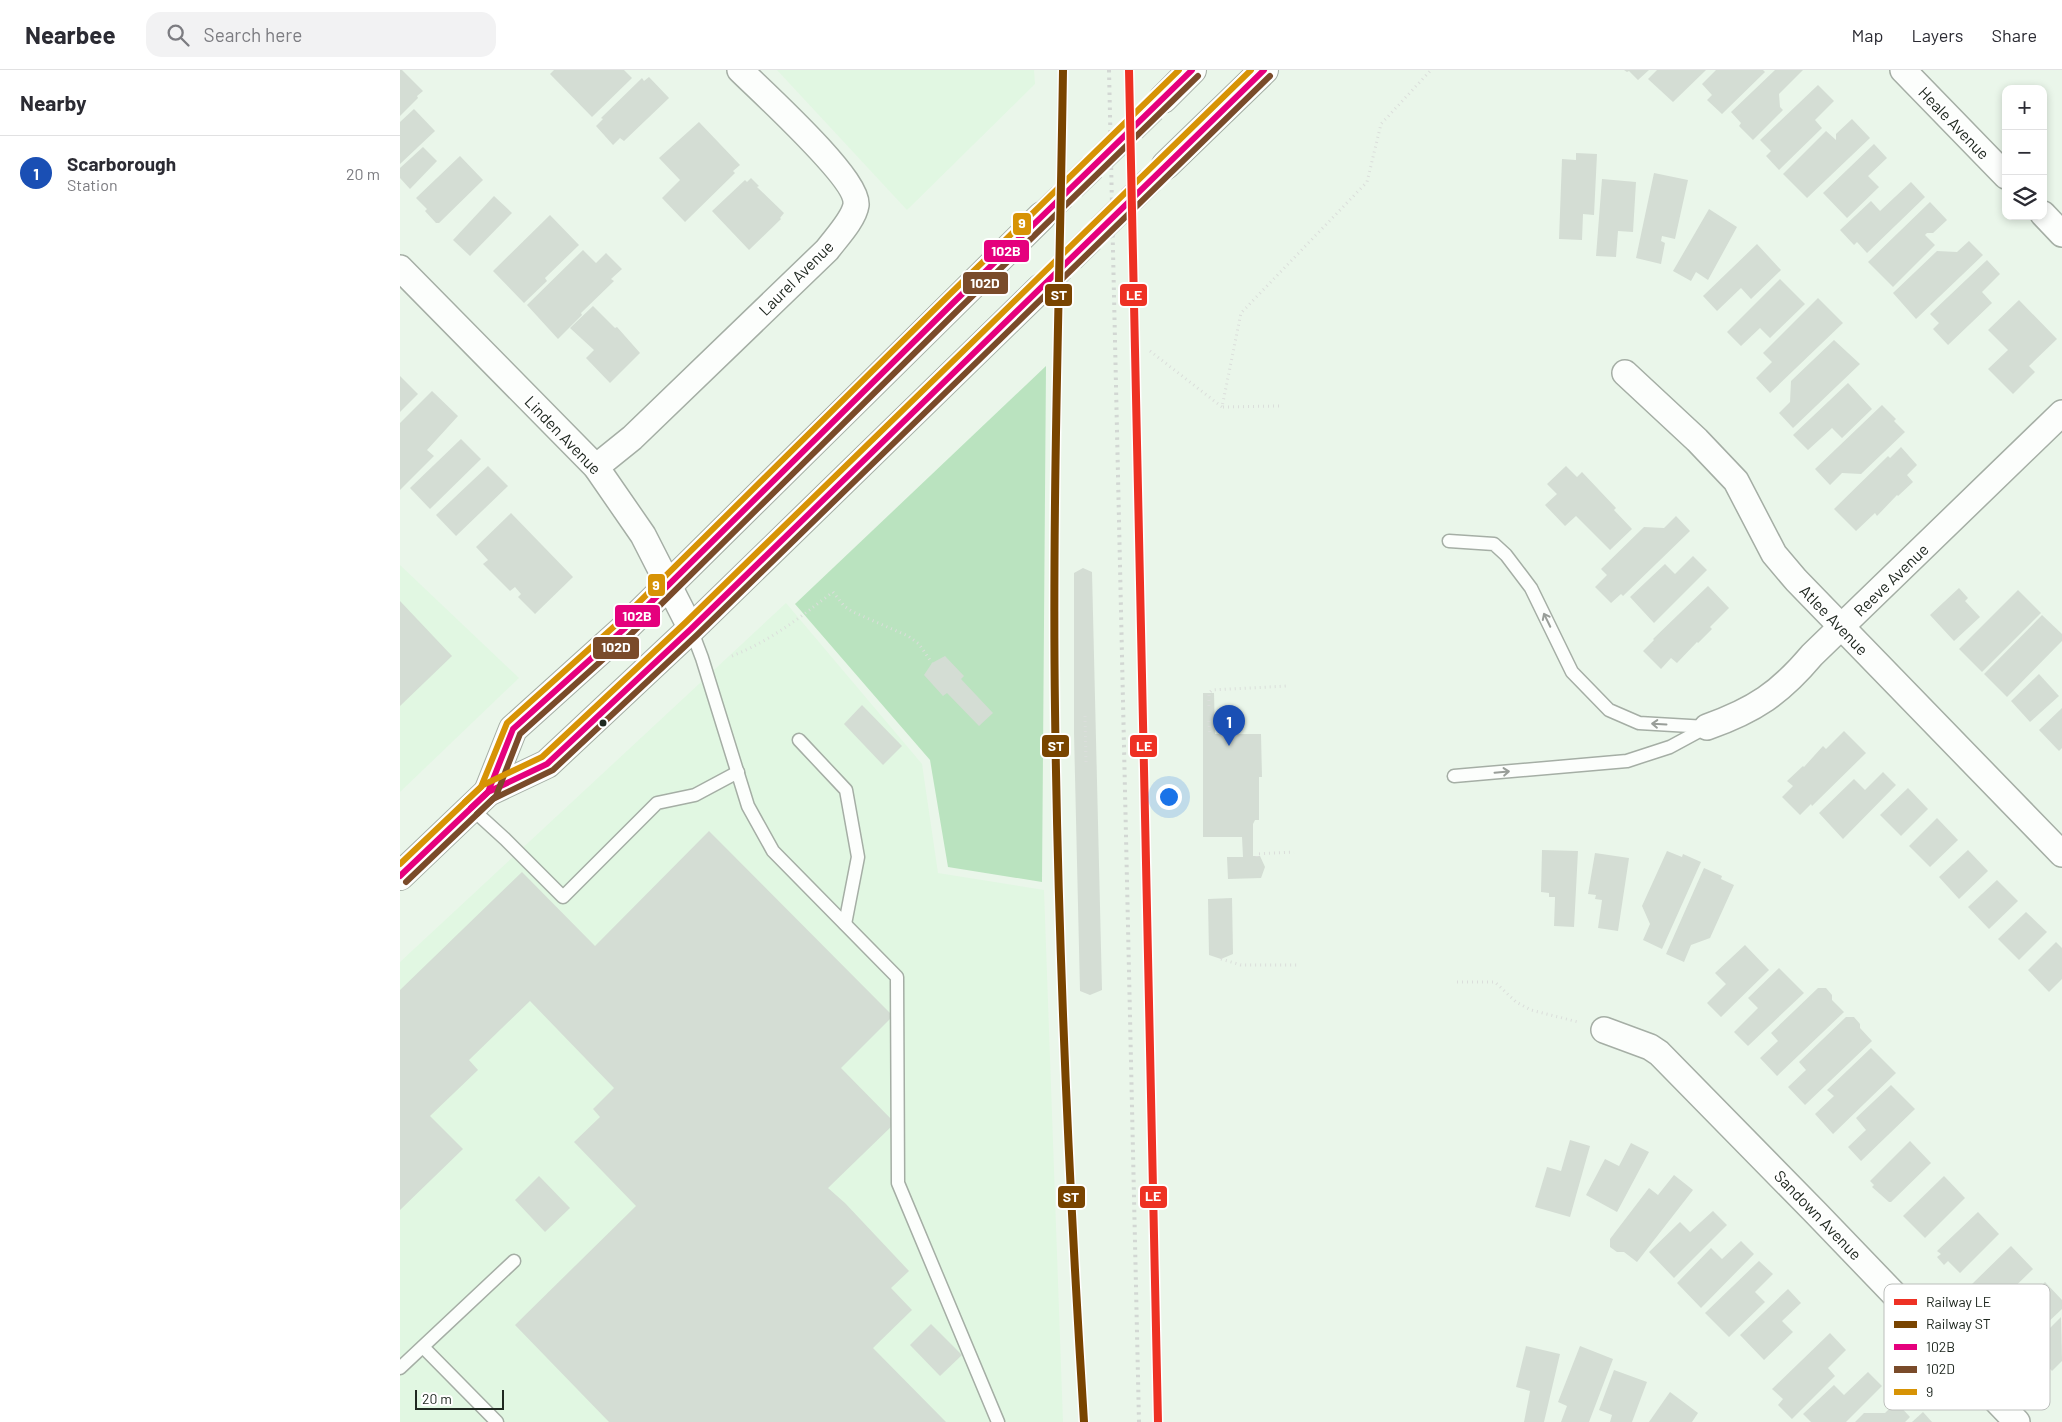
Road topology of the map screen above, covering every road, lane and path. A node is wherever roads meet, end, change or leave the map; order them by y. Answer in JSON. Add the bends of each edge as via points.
{"nodes":[{"id":1,"x":740,"y":70,"type":"edge"},
{"id":2,"x":1192,"y":70,"type":"edge"},
{"id":3,"x":1264,"y":70,"type":"edge"},
{"id":4,"x":1431,"y":70,"type":"edge"},
{"id":5,"x":1903,"y":70,"type":"edge"},
{"id":6,"x":1163,"y":99,"type":"tunnel mouth"},
{"id":7,"x":1166,"y":165,"type":"tunnel mouth"},
{"id":8,"x":2005,"y":175,"type":"edge"},
{"id":9,"x":1042,"y":216,"type":"tunnel mouth"},
{"id":10,"x":2047,"y":218,"type":"edge"},
{"id":11,"x":2062,"y":234,"type":"edge"},
{"id":12,"x":400,"y":268,"type":"edge"},
{"id":13,"x":1041,"y":288,"type":"tunnel mouth"},
{"id":14,"x":1150,"y":351,"type":"dead end"},
{"id":15,"x":1625,"y":373,"type":"dead end"},
{"id":16,"x":1279,"y":406,"type":"dead end"},
{"id":17,"x":1222,"y":407,"type":"junction"},
{"id":18,"x":2062,"y":413,"type":"edge"},
{"id":19,"x":596,"y":467,"type":"junction"},
{"id":20,"x":1449,"y":541,"type":"dead end"},
{"id":21,"x":669,"y":584,"type":"junction"},
{"id":22,"x":1842,"y":627,"type":"junction"},
{"id":23,"x":690,"y":629,"type":"junction"},
{"id":24,"x":732,"y":656,"type":"dead end"},
{"id":25,"x":932,"y":663,"type":"dead end"},
{"id":26,"x":1287,"y":686,"type":"dead end"},
{"id":27,"x":1209,"y":706,"type":"dead end"},
{"id":28,"x":1085,"y":716,"type":"dead end"},
{"id":29,"x":1209,"y":721,"type":"dead end"},
{"id":30,"x":1707,"y":726,"type":"junction"},
{"id":31,"x":1210,"y":736,"type":"dead end"},
{"id":32,"x":799,"y":740,"type":"dead end"},
{"id":33,"x":1086,"y":763,"type":"dead end"},
{"id":34,"x":738,"y":772,"type":"junction"},
{"id":35,"x":1454,"y":776,"type":"dead end"},
{"id":36,"x":479,"y":800,"type":"junction"},
{"id":37,"x":1294,"y":852,"type":"dead end"},
{"id":38,"x":2062,"y":854,"type":"edge"},
{"id":39,"x":1257,"y":857,"type":"dead end"},
{"id":40,"x":400,"y":876,"type":"edge"},
{"id":41,"x":845,"y":924,"type":"junction"},
{"id":42,"x":1221,"y":959,"type":"dead end"},
{"id":43,"x":1299,"y":965,"type":"dead end"},
{"id":44,"x":1458,"y":982,"type":"dead end"},
{"id":45,"x":1604,"y":1030,"type":"joint"},
{"id":46,"x":514,"y":1261,"type":"dead end"},
{"id":47,"x":1884,"y":1284,"type":"edge"},
{"id":48,"x":423,"y":1347,"type":"junction"},
{"id":49,"x":400,"y":1368,"type":"edge"},
{"id":50,"x":2005,"y":1410,"type":"edge"},
{"id":51,"x":497,"y":1422,"type":"edge"},
{"id":52,"x":998,"y":1422,"type":"edge"},
{"id":53,"x":2017,"y":1422,"type":"edge"}],
"edges":[{"from":1,"to":19,"type":"street","name":"Laurel Avenue","via":[[836,166],[856,196],[856,206],[827,250],[632,438]]},
{"from":2,"to":6,"type":"main road"},
{"from":3,"to":7,"type":"main road"},
{"from":4,"to":17,"type":"path","via":[[1381,124],[1367,182],[1241,313]]},
{"from":5,"to":8,"type":"street","name":"Heale Avenue"},
{"from":9,"to":21,"type":"main road"},
{"from":10,"to":11,"type":"street"},
{"from":12,"to":19,"type":"street","name":"Linden Avenue"},
{"from":13,"to":23,"type":"main road"},
{"from":14,"to":17,"type":"path"},
{"from":15,"to":22,"type":"street","name":"Atlee Avenue","via":[[1736,481],[1774,554]]},
{"from":16,"to":17,"type":"path"},
{"from":18,"to":22,"type":"street","name":"Reeve Avenue"},
{"from":19,"to":21,"type":"street","name":"Linden Avenue","via":[[643,535]]},
{"from":30,"to":20,"type":"lane","one_way":true,"via":[[1640,723],[1609,710],[1572,672],[1531,588],[1506,554],[1494,544]]},
{"from":21,"to":23,"type":"street","name":"Linden Avenue"},
{"from":21,"to":36,"type":"main road","via":[[513,729]]},
{"from":22,"to":30,"type":"street","name":"Reeve Avenue","via":[[1764,702]]},
{"from":22,"to":38,"type":"street","name":"Atlee Avenue"},
{"from":23,"to":34,"type":"lane"},
{"from":23,"to":36,"type":"main road","via":[[547,764]]},
{"from":24,"to":25,"type":"path","via":[[757,646],[798,620],[833,592],[844,606],[854,612],[908,636],[919,644]]},
{"from":26,"to":27,"type":"path","via":[[1212,690]]},
{"from":28,"to":33,"type":"path"},
{"from":29,"to":31,"type":"path"},
{"from":35,"to":30,"type":"lane","one_way":true,"via":[[1627,761],[1670,747]]},
{"from":32,"to":41,"type":"lane","via":[[846,790],[858,857]]},
{"from":34,"to":36,"type":"lane","via":[[695,795],[657,803],[563,897]]},
{"from":34,"to":41,"type":"lane","via":[[748,806],[773,851]]},
{"from":36,"to":40,"type":"main road"},
{"from":37,"to":39,"type":"path","via":[[1257,854]]},
{"from":41,"to":52,"type":"lane","via":[[897,977],[898,1183]]},
{"from":42,"to":43,"type":"path","via":[[1241,965]]},
{"from":44,"to":45,"type":"path","via":[[1495,982],[1516,1002],[1531,1010]]},
{"from":45,"to":47,"type":"street","name":"Sandown Avenue","via":[[1659,1053]]},
{"from":46,"to":48,"type":"lane"},
{"from":48,"to":49,"type":"lane"},
{"from":48,"to":51,"type":"lane"},
{"from":50,"to":53,"type":"street","name":"Sandown Avenue"}]}
